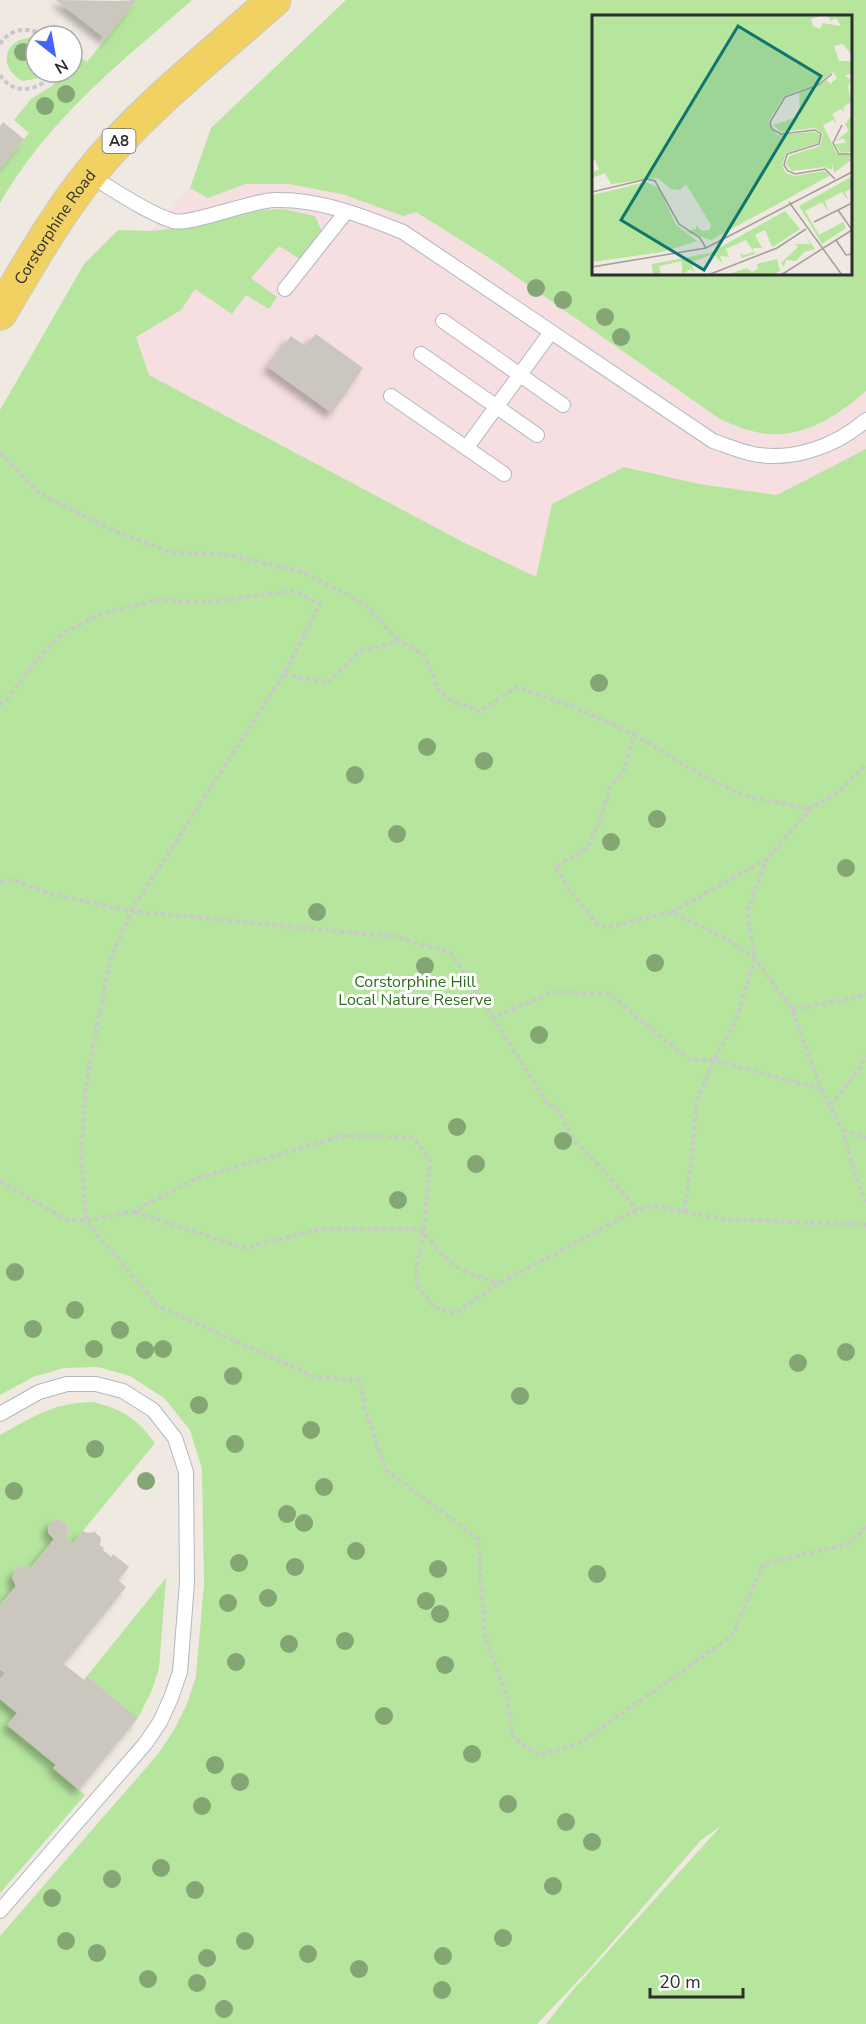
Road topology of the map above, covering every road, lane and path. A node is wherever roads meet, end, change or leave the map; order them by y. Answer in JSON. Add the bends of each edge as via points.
{"nodes":[{"id":1,"x":274,"y":0,"type":"edge"},
{"id":2,"x":24,"y":29,"type":"edge"},
{"id":3,"x":1,"y":40,"type":"edge"},
{"id":4,"x":0,"y":75,"type":"edge"},
{"id":5,"x":42,"y":84,"type":"edge"},
{"id":6,"x":89,"y":175,"type":"junction"},
{"id":7,"x":346,"y":212,"type":"junction"},
{"id":8,"x":285,"y":289,"type":"dead end"},
{"id":9,"x":0,"y":313,"type":"edge"},
{"id":10,"x":443,"y":321,"type":"dead end"},
{"id":11,"x":551,"y":332,"type":"junction"},
{"id":12,"x":421,"y":354,"type":"dead end"},
{"id":13,"x":519,"y":376,"type":"junction"},
{"id":14,"x":391,"y":396,"type":"dead end"},
{"id":15,"x":563,"y":405,"type":"dead end"},
{"id":16,"x":496,"y":407,"type":"junction"},
{"id":17,"x":866,"y":420,"type":"edge"},
{"id":18,"x":537,"y":435,"type":"dead end"},
{"id":19,"x":467,"y":447,"type":"junction"},
{"id":20,"x":0,"y":452,"type":"edge"},
{"id":21,"x":504,"y":474,"type":"dead end"},
{"id":22,"x":399,"y":641,"type":"junction"},
{"id":23,"x":284,"y":674,"type":"junction"},
{"id":24,"x":0,"y":705,"type":"edge"},
{"id":25,"x":634,"y":734,"type":"junction"},
{"id":26,"x":866,"y":765,"type":"edge"},
{"id":27,"x":810,"y":809,"type":"junction"},
{"id":28,"x":767,"y":859,"type":"junction"},
{"id":29,"x":0,"y":882,"type":"edge"},
{"id":30,"x":131,"y":911,"type":"junction"},
{"id":31,"x":672,"y":912,"type":"junction"},
{"id":32,"x":755,"y":959,"type":"junction"},
{"id":33,"x":866,"y":993,"type":"edge"},
{"id":34,"x":792,"y":1009,"type":"junction"},
{"id":35,"x":493,"y":1017,"type":"junction"},
{"id":36,"x":866,"y":1056,"type":"edge"},
{"id":37,"x":714,"y":1060,"type":"junction"},
{"id":38,"x":821,"y":1089,"type":"junction"},
{"id":39,"x":830,"y":1105,"type":"junction"},
{"id":40,"x":842,"y":1129,"type":"junction"},
{"id":41,"x":866,"y":1138,"type":"edge"},
{"id":42,"x":0,"y":1181,"type":"edge"},
{"id":43,"x":866,"y":1202,"type":"edge"},
{"id":44,"x":637,"y":1210,"type":"junction"},
{"id":45,"x":135,"y":1211,"type":"junction"},
{"id":46,"x":684,"y":1212,"type":"junction"},
{"id":47,"x":86,"y":1221,"type":"junction"},
{"id":48,"x":866,"y":1225,"type":"edge"},
{"id":49,"x":424,"y":1231,"type":"junction"},
{"id":50,"x":501,"y":1283,"type":"junction"},
{"id":51,"x":0,"y":1414,"type":"edge"},
{"id":52,"x":866,"y":1527,"type":"edge"},
{"id":53,"x":0,"y":1911,"type":"edge"}],
"edges":[{"from":1,"to":6,"type":"main road","name":"Corstorphine Road","number":"A8","via":[[162,98]]},
{"from":2,"to":3,"type":"path"},
{"from":4,"to":5,"type":"path","via":[[9,84],[25,89]]},
{"from":6,"to":7,"type":"lane","via":[[176,222],[275,200],[319,204]]},
{"from":6,"to":9,"type":"main road","name":"Corstorphine Road","number":"A8"},
{"from":7,"to":8,"type":"lane"},
{"from":7,"to":11,"type":"lane","via":[[403,232]]},
{"from":10,"to":13,"type":"lane"},
{"from":11,"to":13,"type":"lane"},
{"from":11,"to":17,"type":"lane","via":[[713,441],[750,453],[783,456],[808,452],[836,440]]},
{"from":12,"to":16,"type":"lane"},
{"from":13,"to":15,"type":"lane"},
{"from":13,"to":16,"type":"lane"},
{"from":14,"to":19,"type":"lane"},
{"from":16,"to":18,"type":"lane"},
{"from":16,"to":19,"type":"lane"},
{"from":19,"to":21,"type":"lane"},
{"from":20,"to":22,"type":"path","via":[[39,493],[108,528],[169,552],[228,555],[300,571],[365,604]]},
{"from":22,"to":23,"type":"path","via":[[360,651],[328,683]]},
{"from":22,"to":25,"type":"path","via":[[424,655],[439,692],[453,701],[480,711],[517,687]]},
{"from":23,"to":24,"type":"path","via":[[320,604],[293,591],[204,602],[157,600],[102,615],[67,631],[46,649]]},
{"from":23,"to":30,"type":"path"},
{"from":25,"to":27,"type":"path","via":[[741,795]]},
{"from":25,"to":31,"type":"path","via":[[625,770],[611,785],[587,848],[555,867],[600,926]]},
{"from":26,"to":27,"type":"path","via":[[841,790]]},
{"from":27,"to":28,"type":"path"},
{"from":28,"to":31,"type":"path"},
{"from":28,"to":32,"type":"path","via":[[747,912]]},
{"from":29,"to":30,"type":"path","via":[[12,880],[51,894]]},
{"from":30,"to":35,"type":"path","via":[[396,937],[451,953]]},
{"from":30,"to":47,"type":"path","via":[[110,960],[86,1083],[81,1155]]},
{"from":31,"to":32,"type":"path","via":[[730,941]]},
{"from":32,"to":34,"type":"path"},
{"from":32,"to":37,"type":"path","via":[[735,1022]]},
{"from":33,"to":34,"type":"path"},
{"from":34,"to":38,"type":"path"},
{"from":35,"to":37,"type":"path","via":[[554,992],[609,994],[688,1059]]},
{"from":35,"to":44,"type":"path","via":[[546,1102],[558,1110],[574,1141]]},
{"from":36,"to":39,"type":"path","via":[[859,1071]]},
{"from":37,"to":38,"type":"path"},
{"from":37,"to":46,"type":"path","via":[[696,1102]]},
{"from":38,"to":39,"type":"path"},
{"from":39,"to":40,"type":"path"},
{"from":40,"to":41,"type":"path"},
{"from":40,"to":43,"type":"path"},
{"from":42,"to":47,"type":"path","via":[[65,1219]]},
{"from":44,"to":46,"type":"path","via":[[655,1206]]},
{"from":44,"to":50,"type":"path"},
{"from":45,"to":47,"type":"path"},
{"from":45,"to":49,"type":"path","via":[[244,1248],[321,1228]]},
{"from":45,"to":49,"type":"path","via":[[195,1179],[342,1136],[413,1137],[430,1160]]},
{"from":46,"to":48,"type":"path","via":[[723,1219]]},
{"from":47,"to":52,"type":"path","via":[[158,1306],[315,1377],[360,1380],[365,1410],[386,1470],[478,1539],[485,1637],[507,1696],[513,1737],[539,1755],[580,1743],[732,1636],[763,1564],[848,1544]]},
{"from":49,"to":50,"type":"path","via":[[443,1255],[471,1276]]},
{"from":49,"to":50,"type":"path","via":[[416,1271],[419,1289],[435,1308],[455,1314]]},
{"from":51,"to":53,"type":"lane","via":[[39,1392],[67,1384],[96,1384],[123,1391],[153,1410],[175,1438],[186,1472],[187,1583],[180,1672],[160,1722]]}]}
